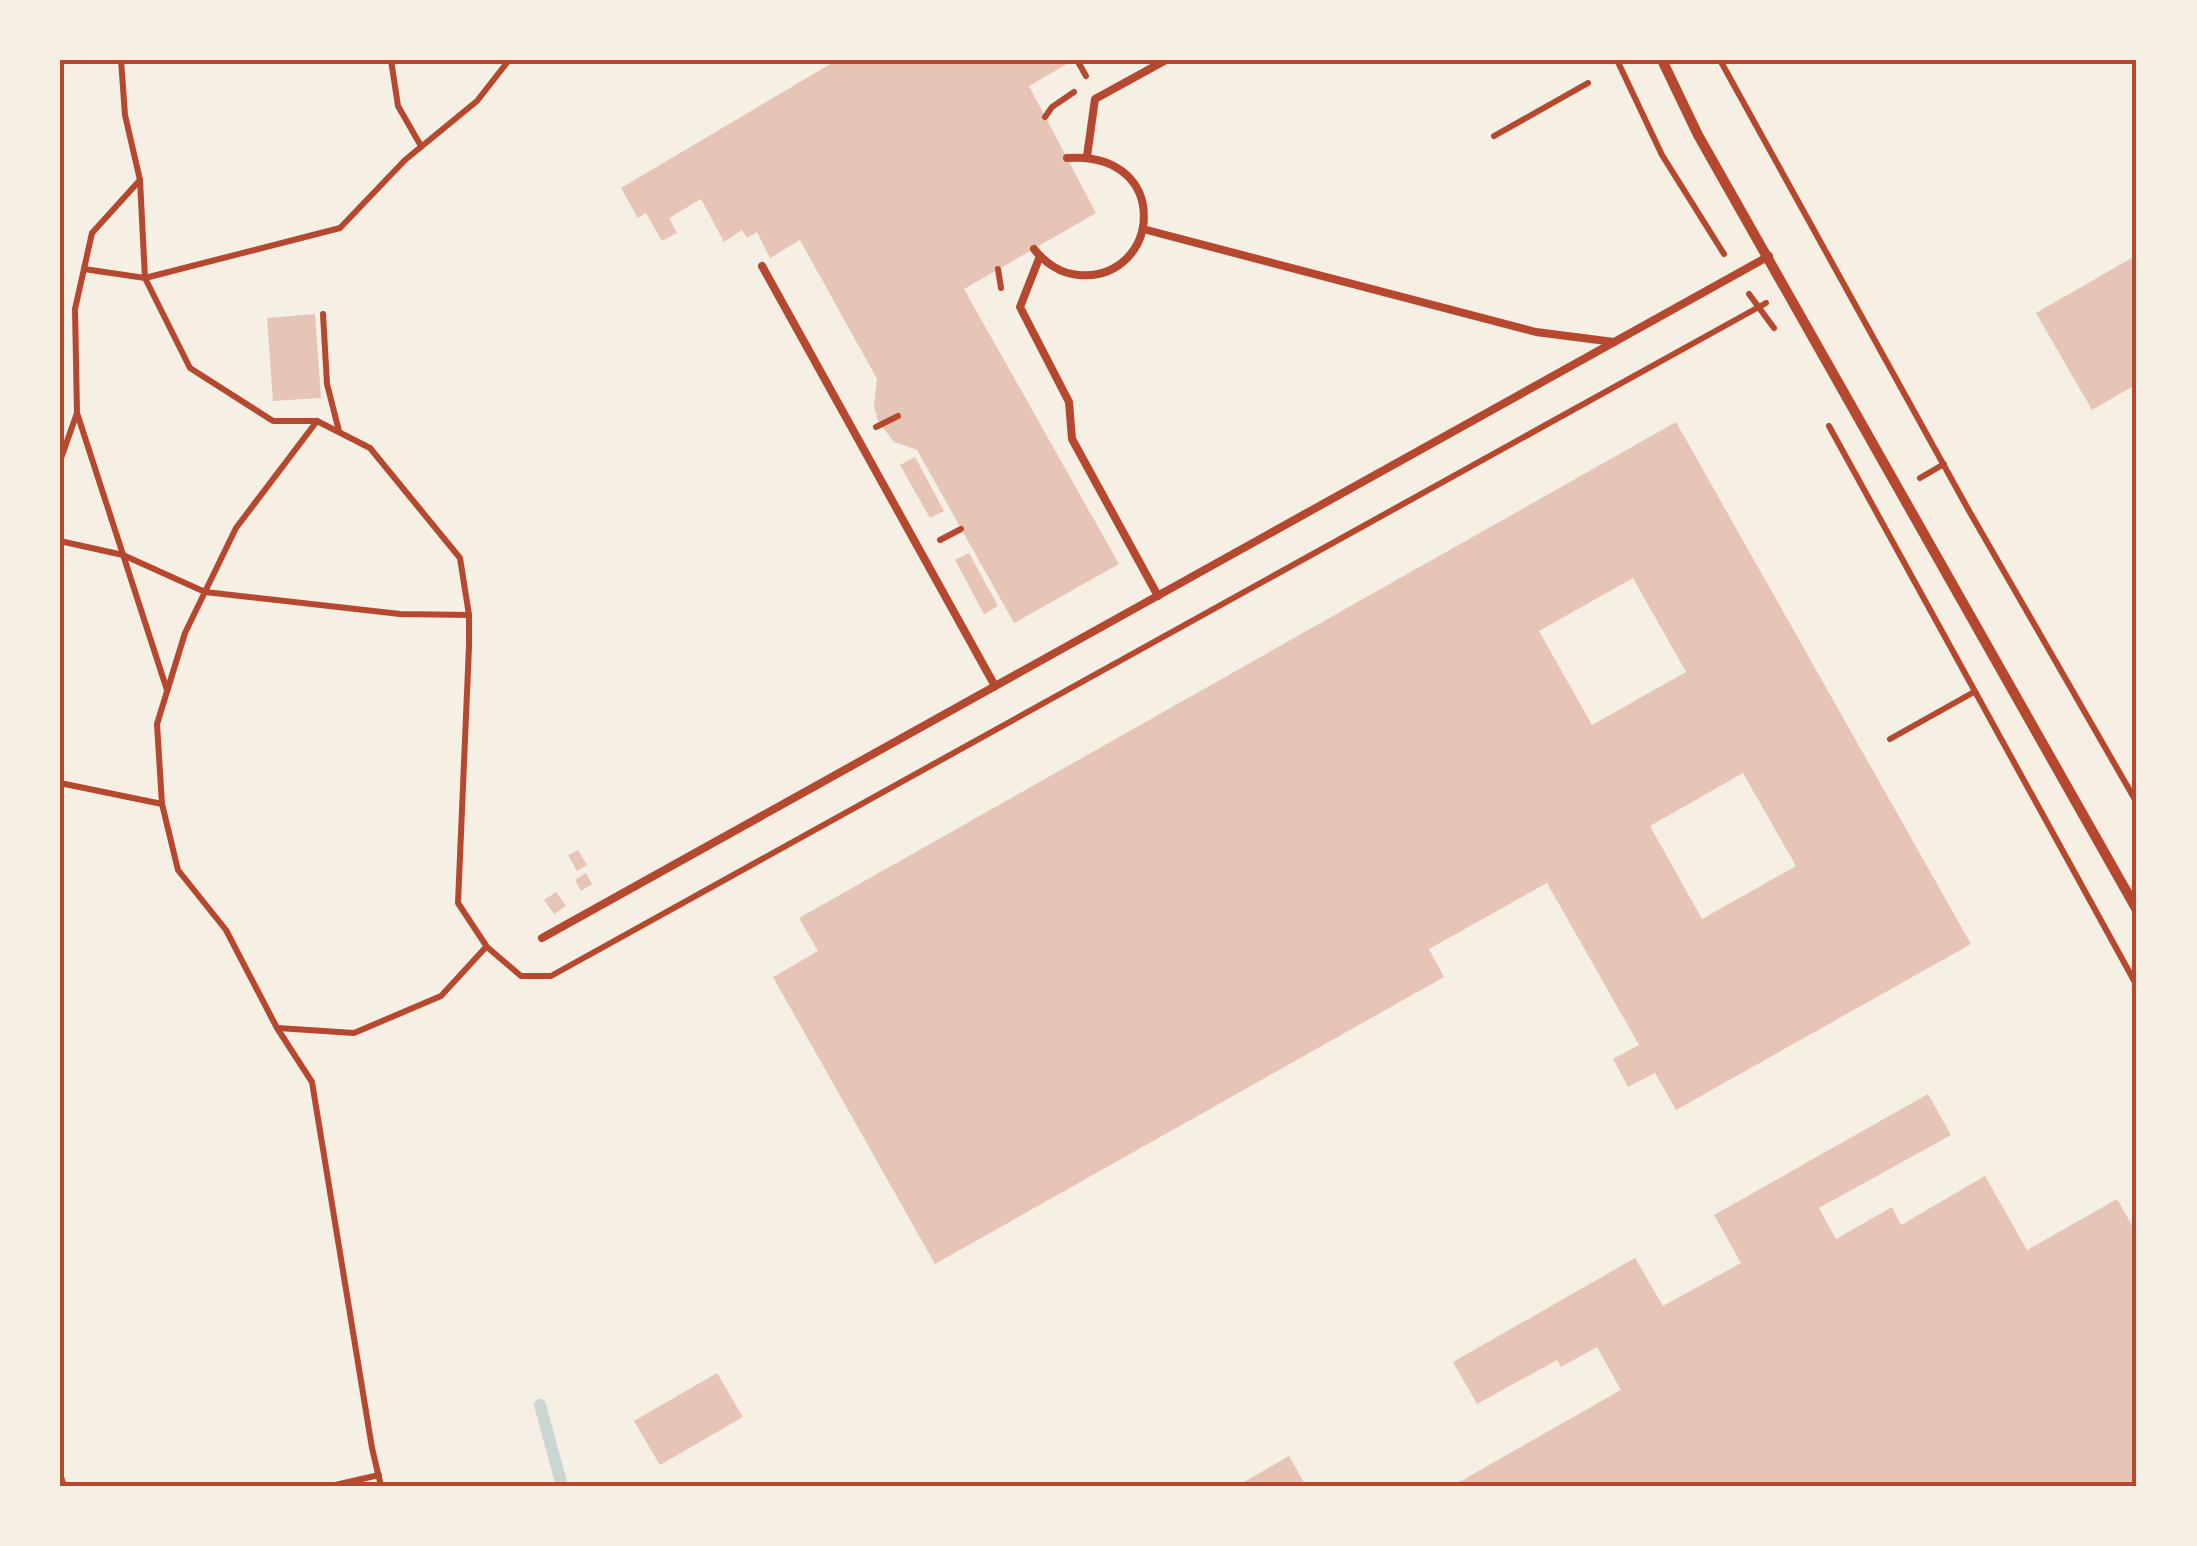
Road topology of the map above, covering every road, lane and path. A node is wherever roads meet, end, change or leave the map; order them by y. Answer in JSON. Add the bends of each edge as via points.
{"nodes":[{"id":1,"x":121,"y":60,"type":"edge"},
{"id":2,"x":392,"y":60,"type":"edge"},
{"id":3,"x":508,"y":60,"type":"edge"},
{"id":4,"x":1077,"y":60,"type":"edge"},
{"id":5,"x":1166,"y":60,"type":"edge"},
{"id":6,"x":1617,"y":60,"type":"edge"},
{"id":7,"x":1662,"y":60,"type":"edge"},
{"id":8,"x":1720,"y":60,"type":"edge"},
{"id":9,"x":1089,"y":83,"type":"dead end"},
{"id":10,"x":1588,"y":83,"type":"dead end"},
{"id":11,"x":1494,"y":136,"type":"dead end"},
{"id":12,"x":421,"y":146,"type":"junction"},
{"id":13,"x":1087,"y":156,"type":"junction"},
{"id":14,"x":1067,"y":158,"type":"dead end"},
{"id":15,"x":140,"y":180,"type":"junction"},
{"id":16,"x":1144,"y":229,"type":"junction"},
{"id":17,"x":1769,"y":256,"type":"junction"},
{"id":18,"x":762,"y":266,"type":"dead end"},
{"id":19,"x":84,"y":270,"type":"junction"},
{"id":20,"x":1736,"y":276,"type":"junction"},
{"id":21,"x":145,"y":278,"type":"junction"},
{"id":22,"x":1786,"y":286,"type":"junction"},
{"id":23,"x":1760,"y":308,"type":"junction"},
{"id":24,"x":323,"y":314,"type":"dead end"},
{"id":25,"x":1777,"y":333,"type":"dead end"},
{"id":26,"x":1614,"y":342,"type":"junction"},
{"id":27,"x":1820,"y":410,"type":"dead end"},
{"id":28,"x":78,"y":413,"type":"junction"},
{"id":29,"x":317,"y":421,"type":"junction"},
{"id":30,"x":340,"y":432,"type":"junction"},
{"id":31,"x":60,"y":461,"type":"edge"},
{"id":32,"x":60,"y":541,"type":"edge"},
{"id":33,"x":123,"y":555,"type":"junction"},
{"id":34,"x":205,"y":592,"type":"junction"},
{"id":35,"x":1158,"y":596,"type":"junction"},
{"id":36,"x":469,"y":615,"type":"junction"},
{"id":37,"x":995,"y":686,"type":"junction"},
{"id":38,"x":167,"y":692,"type":"junction"},
{"id":39,"x":1974,"y":692,"type":"junction"},
{"id":40,"x":1890,"y":740,"type":"dead end"},
{"id":41,"x":60,"y":783,"type":"edge"},
{"id":42,"x":2137,"y":803,"type":"edge"},
{"id":43,"x":162,"y":804,"type":"junction"},
{"id":44,"x":2137,"y":910,"type":"edge"},
{"id":45,"x":2125,"y":937,"type":"dead end"},
{"id":46,"x":542,"y":938,"type":"dead end"},
{"id":47,"x":2113,"y":944,"type":"junction"},
{"id":48,"x":486,"y":947,"type":"junction"},
{"id":49,"x":2137,"y":986,"type":"edge"},
{"id":50,"x":277,"y":1028,"type":"junction"},
{"id":51,"x":60,"y":1474,"type":"edge"},
{"id":52,"x":379,"y":1475,"type":"junction"},
{"id":53,"x":64,"y":1486,"type":"edge"},
{"id":54,"x":332,"y":1486,"type":"edge"},
{"id":55,"x":382,"y":1486,"type":"edge"}],
"edges":[{"from":1,"to":15,"type":"path"},
{"from":2,"to":12,"type":"path","via":[[398,106]]},
{"from":3,"to":12,"type":"path","via":[[477,101]]},
{"from":4,"to":9,"type":"path"},
{"from":5,"to":13,"type":"lane","via":[[1095,99]]},
{"from":6,"to":20,"type":"path","via":[[1662,155]]},
{"from":7,"to":17,"type":"street"},
{"from":8,"to":42,"type":"path"},
{"from":10,"to":11,"type":"path"},
{"from":12,"to":21,"type":"path","via":[[340,228]]},
{"from":13,"to":14,"type":"lane"},
{"from":13,"to":16,"type":"lane","via":[[1120,167],[1132,179]]},
{"from":15,"to":19,"type":"path","via":[[92,233]]},
{"from":15,"to":21,"type":"path"},
{"from":16,"to":26,"type":"lane","via":[[1536,332]]},
{"from":16,"to":35,"type":"lane","via":[[1124,261],[1090,276],[1054,268],[1037,252],[1020,307],[1069,402],[1072,439]]},
{"from":17,"to":20,"type":"lane"},
{"from":17,"to":22,"type":"street"},
{"from":18,"to":37,"type":"lane"},
{"from":19,"to":21,"type":"path"},
{"from":19,"to":28,"type":"path","via":[[75,309]]},
{"from":20,"to":23,"type":"path"},
{"from":20,"to":26,"type":"lane"},
{"from":21,"to":29,"type":"path","via":[[190,368],[273,421]]},
{"from":22,"to":23,"type":"path"},
{"from":22,"to":44,"type":"street"},
{"from":23,"to":25,"type":"path"},
{"from":23,"to":48,"type":"path","via":[[550,976],[521,976]]},
{"from":24,"to":30,"type":"path","via":[[327,384]]},
{"from":26,"to":35,"type":"lane"},
{"from":27,"to":39,"type":"path"},
{"from":28,"to":31,"type":"path"},
{"from":28,"to":33,"type":"path"},
{"from":29,"to":30,"type":"path"},
{"from":29,"to":34,"type":"path","via":[[236,528]]},
{"from":30,"to":36,"type":"path","via":[[370,448],[460,558]]},
{"from":32,"to":33,"type":"path"},
{"from":33,"to":34,"type":"path"},
{"from":33,"to":38,"type":"path"},
{"from":34,"to":36,"type":"path"},
{"from":34,"to":38,"type":"path"},
{"from":35,"to":37,"type":"lane"},
{"from":36,"to":48,"type":"path","via":[[458,903]]},
{"from":37,"to":46,"type":"lane"},
{"from":38,"to":43,"type":"path","via":[[158,724]]},
{"from":39,"to":40,"type":"path"},
{"from":39,"to":47,"type":"path"},
{"from":41,"to":43,"type":"path"},
{"from":43,"to":50,"type":"path","via":[[178,870],[226,930]]},
{"from":45,"to":47,"type":"path"},
{"from":47,"to":49,"type":"path"},
{"from":48,"to":50,"type":"path","via":[[441,996],[354,1033]]},
{"from":50,"to":52,"type":"path","via":[[312,1082]]},
{"from":51,"to":53,"type":"path"},
{"from":52,"to":54,"type":"path"},
{"from":52,"to":55,"type":"path"}]}
